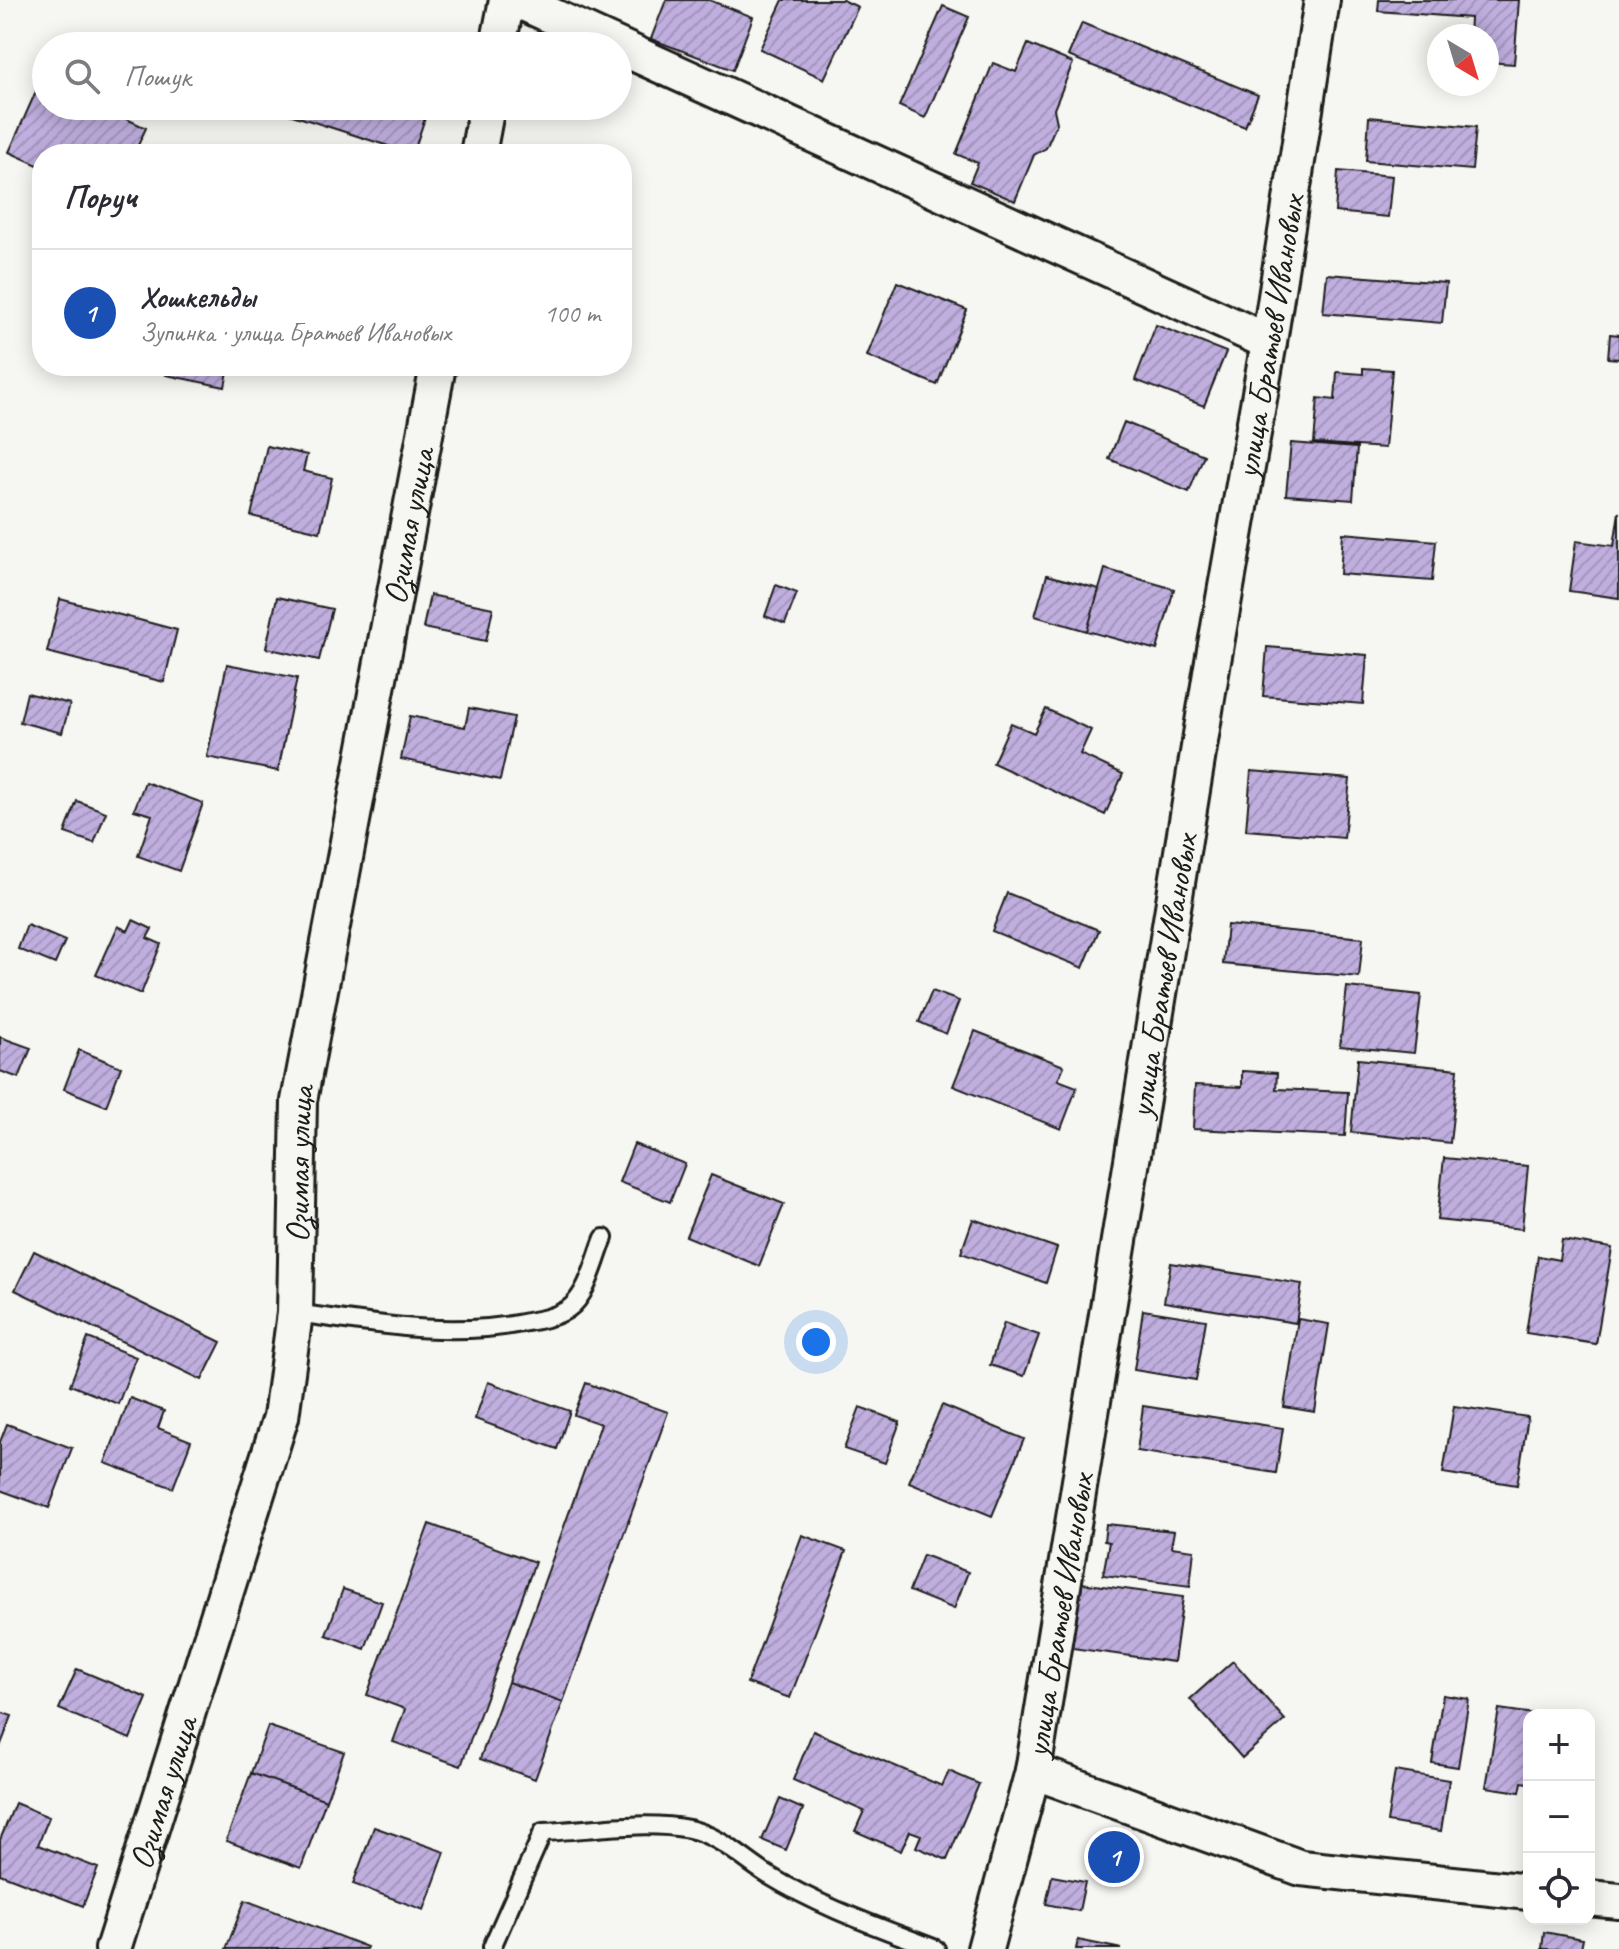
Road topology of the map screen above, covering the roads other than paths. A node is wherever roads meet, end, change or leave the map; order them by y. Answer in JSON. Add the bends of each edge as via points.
{"nodes":[{"id":1,"x":507,"y":0,"type":"edge"},
{"id":2,"x":517,"y":0,"type":"edge"},
{"id":3,"x":1322,"y":0,"type":"edge"},
{"id":4,"x":501,"y":32,"type":"edge"},
{"id":5,"x":587,"y":32,"type":"edge"},
{"id":6,"x":632,"y":52,"type":"edge"},
{"id":7,"x":484,"y":120,"type":"edge"},
{"id":8,"x":480,"y":144,"type":"edge"},
{"id":9,"x":1269,"y":342,"type":"junction"},
{"id":10,"x":436,"y":376,"type":"edge"},
{"id":11,"x":604,"y":1238,"type":"dead end"},
{"id":12,"x":295,"y":1313,"type":"junction"},
{"id":13,"x":1033,"y":1771,"type":"junction"},
{"id":14,"x":1523,"y":1891,"type":"edge"},
{"id":15,"x":1595,"y":1899,"type":"edge"},
{"id":16,"x":1619,"y":1901,"type":"edge"},
{"id":17,"x":492,"y":1947,"type":"edge"},
{"id":18,"x":113,"y":1949,"type":"edge"},
{"id":19,"x":936,"y":1949,"type":"edge"},
{"id":20,"x":985,"y":1949,"type":"edge"}],
"edges":[{"from":1,"to":4,"type":"street"},
{"from":2,"to":5,"type":"street"},
{"from":3,"to":9,"type":"street","name":"улица Братьев Ивановых"},
{"from":6,"to":9,"type":"street"},
{"from":7,"to":8,"type":"street"},
{"from":9,"to":13,"type":"street","name":"улица Братьев Ивановых"},
{"from":10,"to":12,"type":"street","name":"Озимая улица","via":[[299,1101]]},
{"from":11,"to":12,"type":"lane","via":[[583,1292],[570,1308],[552,1317],[445,1331]]},
{"from":12,"to":18,"type":"street","name":"Озимая улица","via":[[281,1417]]},
{"from":13,"to":14,"type":"street","via":[[1301,1868]]},
{"from":13,"to":20,"type":"street","name":"улица Братьев Ивановых"},
{"from":15,"to":16,"type":"street"},
{"from":17,"to":19,"type":"lane","via":[[543,1832],[660,1825],[723,1842],[768,1875],[836,1910]]}]}
